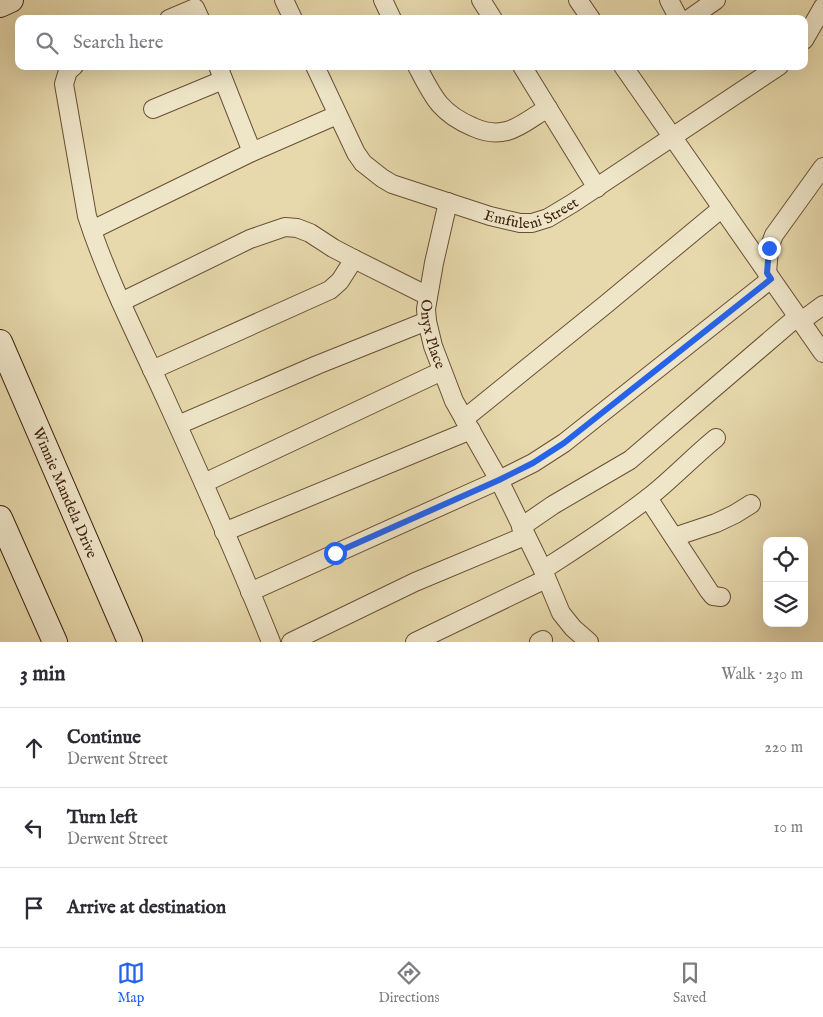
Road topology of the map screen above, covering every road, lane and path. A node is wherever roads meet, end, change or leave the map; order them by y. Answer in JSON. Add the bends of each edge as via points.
{"nodes":[{"id":1,"x":11,"y":0,"type":"edge"},
{"id":2,"x":284,"y":0,"type":"edge"},
{"id":3,"x":383,"y":0,"type":"edge"},
{"id":4,"x":481,"y":0,"type":"edge"},
{"id":5,"x":578,"y":0,"type":"edge"},
{"id":6,"x":669,"y":0,"type":"edge"},
{"id":7,"x":716,"y":0,"type":"edge"},
{"id":8,"x":0,"y":5,"type":"edge"},
{"id":9,"x":823,"y":7,"type":"edge"},
{"id":10,"x":196,"y":9,"type":"edge"},
{"id":11,"x":180,"y":15,"type":"edge"},
{"id":12,"x":291,"y":15,"type":"edge"},
{"id":13,"x":390,"y":15,"type":"edge"},
{"id":14,"x":490,"y":15,"type":"edge"},
{"id":15,"x":588,"y":15,"type":"edge"},
{"id":16,"x":676,"y":15,"type":"edge"},
{"id":17,"x":695,"y":15,"type":"edge"},
{"id":18,"x":808,"y":33,"type":"edge"},
{"id":19,"x":69,"y":70,"type":"edge"},
{"id":20,"x":317,"y":70,"type":"edge"},
{"id":21,"x":419,"y":70,"type":"edge"},
{"id":22,"x":524,"y":70,"type":"edge"},
{"id":23,"x":626,"y":70,"type":"edge"},
{"id":24,"x":773,"y":70,"type":"edge"},
{"id":25,"x":220,"y":73,"type":"edge"},
{"id":26,"x":548,"y":108,"type":"junction"},
{"id":27,"x":153,"y":109,"type":"dead end"},
{"id":28,"x":337,"y":115,"type":"junction"},
{"id":29,"x":672,"y":137,"type":"junction"},
{"id":30,"x":252,"y":152,"type":"junction"},
{"id":31,"x":823,"y":167,"type":"edge"},
{"id":32,"x":597,"y":188,"type":"junction"},
{"id":33,"x":448,"y":202,"type":"junction"},
{"id":34,"x":722,"y":208,"type":"junction"},
{"id":35,"x":92,"y":230,"type":"junction"},
{"id":36,"x":354,"y":259,"type":"junction"},
{"id":37,"x":769,"y":276,"type":"junction"},
{"id":38,"x":428,"y":296,"type":"junction"},
{"id":39,"x":121,"y":302,"type":"junction"},
{"id":40,"x":823,"y":305,"type":"edge"},
{"id":41,"x":798,"y":320,"type":"junction"},
{"id":42,"x":427,"y":321,"type":"junction"},
{"id":43,"x":0,"y":342,"type":"edge"},
{"id":44,"x":823,"y":353,"type":"edge"},
{"id":45,"x":152,"y":370,"type":"junction"},
{"id":46,"x":442,"y":372,"type":"junction"},
{"id":47,"x":178,"y":425,"type":"junction"},
{"id":48,"x":467,"y":425,"type":"junction"},
{"id":49,"x":716,"y":438,"type":"dead end"},
{"id":50,"x":499,"y":480,"type":"junction"},
{"id":51,"x":204,"y":483,"type":"junction"},
{"id":52,"x":648,"y":498,"type":"junction"},
{"id":53,"x":751,"y":504,"type":"dead end"},
{"id":54,"x":0,"y":518,"type":"edge"},
{"id":55,"x":224,"y":532,"type":"junction"},
{"id":56,"x":523,"y":532,"type":"junction"},
{"id":57,"x":674,"y":537,"type":"junction"},
{"id":58,"x":544,"y":574,"type":"junction"},
{"id":59,"x":250,"y":592,"type":"junction"},
{"id":60,"x":722,"y":597,"type":"dead end"},
{"id":61,"x":421,"y":641,"type":"edge"},
{"id":62,"x":55,"y":642,"type":"edge"},
{"id":63,"x":130,"y":642,"type":"edge"},
{"id":64,"x":271,"y":642,"type":"edge"},
{"id":65,"x":290,"y":642,"type":"edge"},
{"id":66,"x":589,"y":642,"type":"edge"}],
"edges":[{"from":1,"to":8,"type":"main road"},
{"from":2,"to":12,"type":"street"},
{"from":3,"to":13,"type":"street"},
{"from":4,"to":14,"type":"street"},
{"from":5,"to":15,"type":"street"},
{"from":6,"to":16,"type":"street"},
{"from":7,"to":17,"type":"street"},
{"from":9,"to":18,"type":"street"},
{"from":10,"to":11,"type":"street"},
{"from":19,"to":35,"type":"street","via":[[64,84]]},
{"from":20,"to":28,"type":"street","name":"Emfuleni Street"},
{"from":21,"to":26,"type":"street","via":[[445,111],[480,130],[513,129]]},
{"from":22,"to":26,"type":"street"},
{"from":23,"to":29,"type":"street"},
{"from":24,"to":29,"type":"street","name":"Emfuleni Street"},
{"from":25,"to":27,"type":"street"},
{"from":25,"to":30,"type":"street"},
{"from":26,"to":32,"type":"street"},
{"from":28,"to":30,"type":"street"},
{"from":28,"to":33,"type":"street","name":"Emfuleni Street","via":[[356,153],[372,171],[392,184]]},
{"from":29,"to":32,"type":"street","name":"Emfuleni Street"},
{"from":29,"to":34,"type":"street"},
{"from":30,"to":35,"type":"street"},
{"from":31,"to":37,"type":"street","via":[[774,236],[769,248]]},
{"from":32,"to":33,"type":"street","name":"Emfuleni Street","via":[[548,218],[532,223],[508,221]]},
{"from":33,"to":38,"type":"street"},
{"from":34,"to":37,"type":"street"},
{"from":34,"to":48,"type":"street"},
{"from":35,"to":39,"type":"street"},
{"from":36,"to":38,"type":"street","name":"Onyx Place"},
{"from":36,"to":39,"type":"street","name":"Onyx Place","via":[[310,233],[285,227],[250,239]]},
{"from":36,"to":45,"type":"street","via":[[330,290]]},
{"from":37,"to":41,"type":"street"},
{"from":37,"to":50,"type":"street","via":[[564,443]]},
{"from":38,"to":42,"type":"street","name":"Onyx Place"},
{"from":39,"to":45,"type":"street"},
{"from":40,"to":41,"type":"street"},
{"from":41,"to":44,"type":"street"},
{"from":41,"to":56,"type":"street","via":[[630,460],[553,505]]},
{"from":42,"to":46,"type":"street","name":"Onyx Place"},
{"from":42,"to":47,"type":"street"},
{"from":43,"to":63,"type":"main road","name":"Winnie Mandela Drive"},
{"from":45,"to":47,"type":"street"},
{"from":46,"to":48,"type":"street","name":"Onyx Place"},
{"from":46,"to":51,"type":"street"},
{"from":47,"to":51,"type":"street"},
{"from":48,"to":50,"type":"street","name":"Onyx Place"},
{"from":48,"to":55,"type":"street"},
{"from":49,"to":52,"type":"street"},
{"from":50,"to":56,"type":"street","name":"Onyx Place"},
{"from":50,"to":59,"type":"street"},
{"from":51,"to":55,"type":"street"},
{"from":52,"to":57,"type":"street"},
{"from":52,"to":58,"type":"street"},
{"from":53,"to":57,"type":"street","via":[[716,523]]},
{"from":54,"to":62,"type":"main road"},
{"from":55,"to":59,"type":"street"},
{"from":56,"to":58,"type":"street","name":"Onyx Place"},
{"from":56,"to":65,"type":"street"},
{"from":57,"to":60,"type":"street","via":[[709,592]]},
{"from":58,"to":61,"type":"street"},
{"from":58,"to":66,"type":"street","name":"Onyx Place","via":[[561,613]]},
{"from":59,"to":64,"type":"street"}]}
